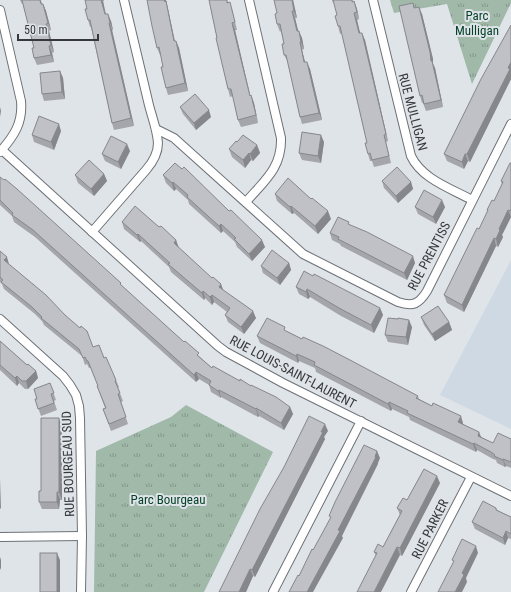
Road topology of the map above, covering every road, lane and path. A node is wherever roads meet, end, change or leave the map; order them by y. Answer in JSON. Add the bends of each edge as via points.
{"nodes":[{"id":1,"x":124,"y":0,"type":"edge"},
{"id":2,"x":249,"y":0,"type":"edge"},
{"id":3,"x":373,"y":0,"type":"edge"},
{"id":4,"x":0,"y":10,"type":"edge"},
{"id":5,"x":511,"y":124,"type":"edge"},
{"id":6,"x":156,"y":130,"type":"junction"},
{"id":7,"x":1,"y":151,"type":"edge"},
{"id":8,"x":472,"y":200,"type":"junction"},
{"id":9,"x":246,"y":202,"type":"junction"},
{"id":10,"x":92,"y":232,"type":"junction"},
{"id":11,"x":0,"y":319,"type":"edge"},
{"id":12,"x":361,"y":421,"type":"junction"},
{"id":13,"x":471,"y":477,"type":"junction"},
{"id":14,"x":511,"y":496,"type":"edge"},
{"id":15,"x":82,"y":536,"type":"junction"},
{"id":16,"x":0,"y":537,"type":"edge"},
{"id":17,"x":82,"y":592,"type":"edge"},
{"id":18,"x":273,"y":592,"type":"edge"},
{"id":19,"x":411,"y":592,"type":"edge"}],
"edges":[{"from":1,"to":6,"type":"street"},
{"from":2,"to":9,"type":"street","via":[[281,138],[281,149],[274,169]]},
{"from":3,"to":8,"type":"street","name":"RUE MULLIGAN","via":[[411,156],[415,164],[431,178]]},
{"from":4,"to":7,"type":"street","via":[[22,109],[18,126]]},
{"from":5,"to":8,"type":"street","name":"RUE PRENTISS"},
{"from":6,"to":9,"type":"street","name":"RUE PRENTISS","via":[[174,138]]},
{"from":6,"to":10,"type":"street","via":[[158,143],[153,162]]},
{"from":7,"to":10,"type":"street","name":"RUE LOUIS-SAINT-LAURENT"},
{"from":8,"to":9,"type":"street","name":"RUE PRENTISS","via":[[427,291],[413,305],[398,302],[308,257]]},
{"from":10,"to":12,"type":"street","name":"RUE LOUIS-SAINT-LAURENT","via":[[226,352]]},
{"from":11,"to":15,"type":"street","name":"RUE BOURGEAU SUD","via":[[63,376],[76,395],[79,406]]},
{"from":12,"to":13,"type":"street","name":"RUE LOUIS-SAINT-LAURENT"},
{"from":12,"to":18,"type":"street"},
{"from":13,"to":14,"type":"street","name":"RUE LOUIS-SAINT-LAURENT"},
{"from":13,"to":19,"type":"street","name":"RUE PARKER"},
{"from":15,"to":16,"type":"street"},
{"from":15,"to":17,"type":"street","name":"RUE BOURGEAU SUD"}]}
